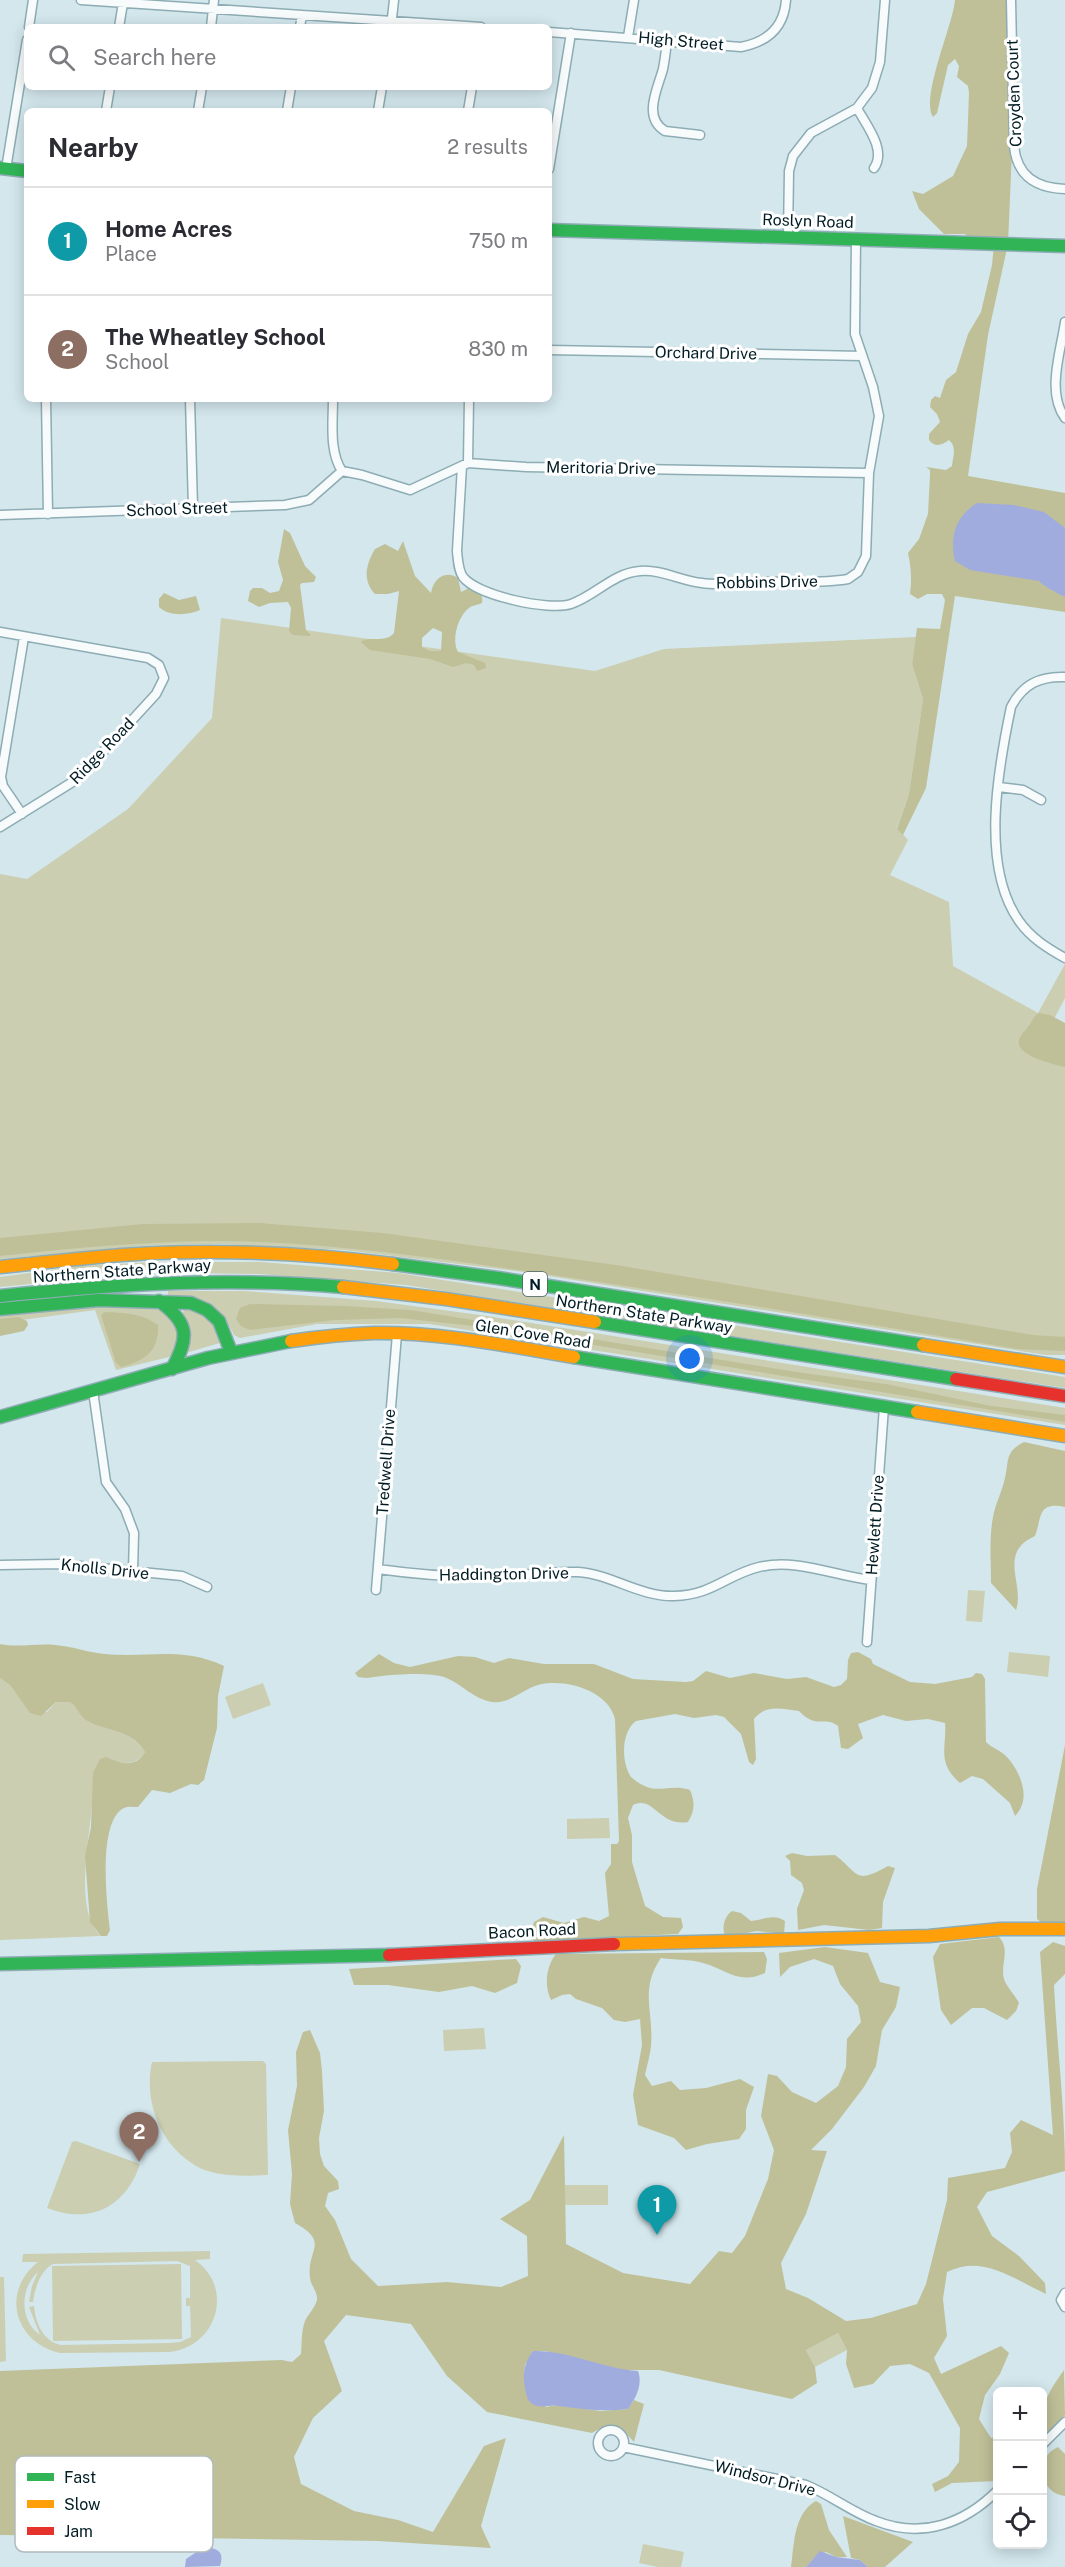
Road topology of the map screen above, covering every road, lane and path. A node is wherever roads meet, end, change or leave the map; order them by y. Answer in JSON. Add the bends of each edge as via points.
{"nodes":[{"id":1,"x":33,"y":0,"type":"edge"},
{"id":2,"x":81,"y":0,"type":"edge"},
{"id":3,"x":394,"y":0,"type":"edge"},
{"id":4,"x":634,"y":0,"type":"edge"},
{"id":5,"x":786,"y":0,"type":"edge"},
{"id":6,"x":885,"y":0,"type":"edge"},
{"id":7,"x":1011,"y":0,"type":"edge"},
{"id":8,"x":123,"y":3,"type":"junction"},
{"id":9,"x":214,"y":4,"type":"edge"},
{"id":10,"x":302,"y":15,"type":"junction"},
{"id":11,"x":29,"y":24,"type":"edge"},
{"id":12,"x":120,"y":24,"type":"edge"},
{"id":13,"x":211,"y":24,"type":"edge"},
{"id":14,"x":300,"y":24,"type":"edge"},
{"id":15,"x":392,"y":24,"type":"edge"},
{"id":16,"x":552,"y":32,"type":"edge"},
{"id":17,"x":571,"y":33,"type":"junction"},
{"id":18,"x":628,"y":37,"type":"junction"},
{"id":19,"x":667,"y":40,"type":"junction"},
{"id":20,"x":24,"y":56,"type":"edge"},
{"id":21,"x":110,"y":90,"type":"edge"},
{"id":22,"x":202,"y":90,"type":"edge"},
{"id":23,"x":290,"y":90,"type":"edge"},
{"id":24,"x":382,"y":90,"type":"edge"},
{"id":25,"x":472,"y":90,"type":"edge"},
{"id":26,"x":106,"y":108,"type":"edge"},
{"id":27,"x":198,"y":108,"type":"edge"},
{"id":28,"x":288,"y":108,"type":"edge"},
{"id":29,"x":378,"y":108,"type":"edge"},
{"id":30,"x":468,"y":108,"type":"edge"},
{"id":31,"x":857,"y":108,"type":"junction"},
{"id":32,"x":700,"y":135,"type":"dead end"},
{"id":33,"x":552,"y":150,"type":"edge"},
{"id":34,"x":3,"y":168,"type":"edge"},
{"id":35,"x":874,"y":168,"type":"dead end"},
{"id":36,"x":24,"y":171,"type":"edge"},
{"id":37,"x":1065,"y":189,"type":"edge"},
{"id":38,"x":552,"y":230,"type":"edge"},
{"id":39,"x":788,"y":236,"type":"junction"},
{"id":40,"x":856,"y":238,"type":"junction"},
{"id":41,"x":1065,"y":246,"type":"edge"},
{"id":42,"x":1065,"y":322,"type":"edge"},
{"id":43,"x":552,"y":350,"type":"edge"},
{"id":44,"x":862,"y":356,"type":"junction"},
{"id":45,"x":46,"y":402,"type":"edge"},
{"id":46,"x":190,"y":402,"type":"edge"},
{"id":47,"x":333,"y":402,"type":"edge"},
{"id":48,"x":469,"y":402,"type":"edge"},
{"id":49,"x":1065,"y":418,"type":"edge"},
{"id":50,"x":465,"y":464,"type":"junction"},
{"id":51,"x":342,"y":471,"type":"junction"},
{"id":52,"x":869,"y":473,"type":"junction"},
{"id":53,"x":193,"y":508,"type":"junction"},
{"id":54,"x":48,"y":514,"type":"junction"},
{"id":55,"x":0,"y":515,"type":"edge"},
{"id":56,"x":0,"y":632,"type":"edge"},
{"id":57,"x":24,"y":637,"type":"junction"},
{"id":58,"x":1065,"y":677,"type":"edge"},
{"id":59,"x":999,"y":787,"type":"junction"},
{"id":60,"x":1041,"y":800,"type":"dead end"},
{"id":61,"x":22,"y":814,"type":"junction"},
{"id":62,"x":0,"y":827,"type":"edge"},
{"id":63,"x":1065,"y":958,"type":"edge"},
{"id":64,"x":0,"y":1267,"type":"edge"},
{"id":65,"x":0,"y":1296,"type":"edge"},
{"id":66,"x":159,"y":1301,"type":"junction"},
{"id":67,"x":0,"y":1309,"type":"edge"},
{"id":68,"x":397,"y":1334,"type":"junction"},
{"id":69,"x":231,"y":1352,"type":"junction"},
{"id":70,"x":1065,"y":1367,"type":"edge"},
{"id":71,"x":172,"y":1369,"type":"junction"},
{"id":72,"x":93,"y":1391,"type":"junction"},
{"id":73,"x":1065,"y":1396,"type":"edge"},
{"id":74,"x":884,"y":1407,"type":"junction"},
{"id":75,"x":0,"y":1417,"type":"edge"},
{"id":76,"x":1065,"y":1436,"type":"edge"},
{"id":77,"x":0,"y":1565,"type":"edge"},
{"id":78,"x":378,"y":1569,"type":"junction"},
{"id":79,"x":133,"y":1571,"type":"junction"},
{"id":80,"x":872,"y":1580,"type":"junction"},
{"id":81,"x":207,"y":1587,"type":"dead end"},
{"id":82,"x":376,"y":1590,"type":"dead end"},
{"id":83,"x":867,"y":1642,"type":"dead end"},
{"id":84,"x":1065,"y":1929,"type":"edge"},
{"id":85,"x":0,"y":1964,"type":"edge"},
{"id":86,"x":1065,"y":2293,"type":"edge"},
{"id":87,"x":1065,"y":2307,"type":"edge"},
{"id":88,"x":1065,"y":2422,"type":"edge"},
{"id":89,"x":1046,"y":2441,"type":"edge"},
{"id":90,"x":623,"y":2447,"type":"dead end"},
{"id":91,"x":993,"y":2495,"type":"edge"}],
"edges":[{"from":1,"to":11,"type":"street"},
{"from":2,"to":8,"type":"street"},
{"from":3,"to":15,"type":"street"},
{"from":4,"to":18,"type":"street"},
{"from":5,"to":19,"type":"street","name":"High Street","via":[[778,27],[757,44],[741,47]]},
{"from":6,"to":31,"type":"street","via":[[878,76]]},
{"from":7,"to":37,"type":"street","name":"Croyden Court","via":[[1014,146],[1018,162],[1034,183]]},
{"from":8,"to":9,"type":"street"},
{"from":8,"to":12,"type":"street"},
{"from":9,"to":10,"type":"street"},
{"from":9,"to":13,"type":"street"},
{"from":10,"to":14,"type":"street"},
{"from":10,"to":15,"type":"street"},
{"from":16,"to":17,"type":"street","name":"High Street"},
{"from":17,"to":18,"type":"street","name":"High Street"},
{"from":17,"to":33,"type":"street"},
{"from":18,"to":19,"type":"street","name":"High Street"},
{"from":19,"to":32,"type":"street","via":[[653,101],[654,117],[665,131]]},
{"from":20,"to":34,"type":"street"},
{"from":21,"to":26,"type":"street"},
{"from":22,"to":27,"type":"street"},
{"from":23,"to":28,"type":"street"},
{"from":24,"to":29,"type":"street"},
{"from":25,"to":30,"type":"street"},
{"from":31,"to":35,"type":"street","via":[[879,152]]},
{"from":31,"to":39,"type":"street","via":[[811,134],[796,150],[789,171]]},
{"from":34,"to":36,"type":"main road"},
{"from":38,"to":39,"type":"main road","name":"Roslyn Road"},
{"from":39,"to":40,"type":"main road","name":"Roslyn Road"},
{"from":40,"to":41,"type":"main road","name":"Roslyn Road"},
{"from":40,"to":44,"type":"street","name":"Robbins Drive","via":[[854,326]]},
{"from":42,"to":49,"type":"street","via":[[1056,392]]},
{"from":43,"to":44,"type":"street","name":"Orchard Drive"},
{"from":44,"to":52,"type":"street","name":"Robbins Drive","via":[[879,416]]},
{"from":45,"to":54,"type":"street"},
{"from":46,"to":53,"type":"street"},
{"from":47,"to":51,"type":"street","via":[[334,453]]},
{"from":48,"to":50,"type":"street"},
{"from":50,"to":51,"type":"street","name":"Meritoria Drive","via":[[410,490]]},
{"from":50,"to":52,"type":"street","name":"Meritoria Drive"},
{"from":50,"to":52,"type":"street","name":"Robbins Drive","via":[[457,551],[462,576],[482,590],[556,607],[573,604],[620,575],[638,571],[704,584],[848,579],[858,572],[866,556]]},
{"from":51,"to":53,"type":"street","name":"School Street","via":[[318,494],[302,502]]},
{"from":53,"to":54,"type":"street","name":"School Street"},
{"from":54,"to":55,"type":"street","name":"School Street"},
{"from":56,"to":57,"type":"street"},
{"from":57,"to":61,"type":"street","via":[[1,777]]},
{"from":57,"to":61,"type":"street","name":"Ridge Road","via":[[148,658],[159,665],[163,681],[156,694],[80,778]]},
{"from":58,"to":59,"type":"street","via":[[1039,679],[1017,696],[1007,724]]},
{"from":59,"to":60,"type":"street","via":[[1023,790]]},
{"from":59,"to":63,"type":"street","via":[[996,843],[1007,899],[1033,937]]},
{"from":61,"to":62,"type":"street","name":"Ridge Road"},
{"from":64,"to":70,"type":"main road","name":"Northern State Parkway","number":"N","via":[[97,1256],[184,1252],[376,1262]]},
{"from":65,"to":73,"type":"main road","name":"Northern State Parkway","number":"N","via":[[188,1281],[360,1289],[446,1299]]},
{"from":66,"to":67,"type":"main road","via":[[99,1300]]},
{"from":66,"to":69,"type":"main road","via":[[191,1303],[208,1310],[222,1324]]},
{"from":66,"to":71,"type":"main road","via":[[179,1315],[185,1330],[183,1347]]},
{"from":68,"to":69,"type":"main road","name":"Glen Cove Road","via":[[313,1337]]},
{"from":68,"to":74,"type":"main road","name":"Glen Cove Road","via":[[480,1342]]},
{"from":68,"to":78,"type":"street","name":"Tredwell Drive"},
{"from":69,"to":71,"type":"main road","name":"Glen Cove Road"},
{"from":71,"to":72,"type":"main road","name":"Glen Cove Road"},
{"from":72,"to":75,"type":"main road","name":"Glen Cove Road"},
{"from":72,"to":79,"type":"street","via":[[106,1482],[125,1509],[134,1533]]},
{"from":74,"to":76,"type":"main road","name":"Glen Cove Road"},
{"from":74,"to":80,"type":"street","name":"Hewlett Drive"},
{"from":77,"to":79,"type":"street","name":"Knolls Drive","via":[[60,1564]]},
{"from":78,"to":80,"type":"street","name":"Haddington Drive","via":[[461,1577],[579,1572],[671,1596],[709,1591],[749,1571],[774,1565],[804,1566]]},
{"from":78,"to":82,"type":"street","name":"Tredwell Drive"},
{"from":79,"to":81,"type":"street","name":"Knolls Drive","via":[[182,1576]]},
{"from":80,"to":83,"type":"street","name":"Hewlett Drive"},
{"from":84,"to":85,"type":"main road","name":"Bacon Road","via":[[551,1945],[354,1957]]},
{"from":86,"to":87,"type":"street","via":[[1061,2300]]},
{"from":88,"to":89,"type":"street"},
{"from":90,"to":91,"type":"street","name":"Windsor Drive","via":[[806,2485],[876,2521],[903,2528],[954,2522],[981,2507]]}]}
